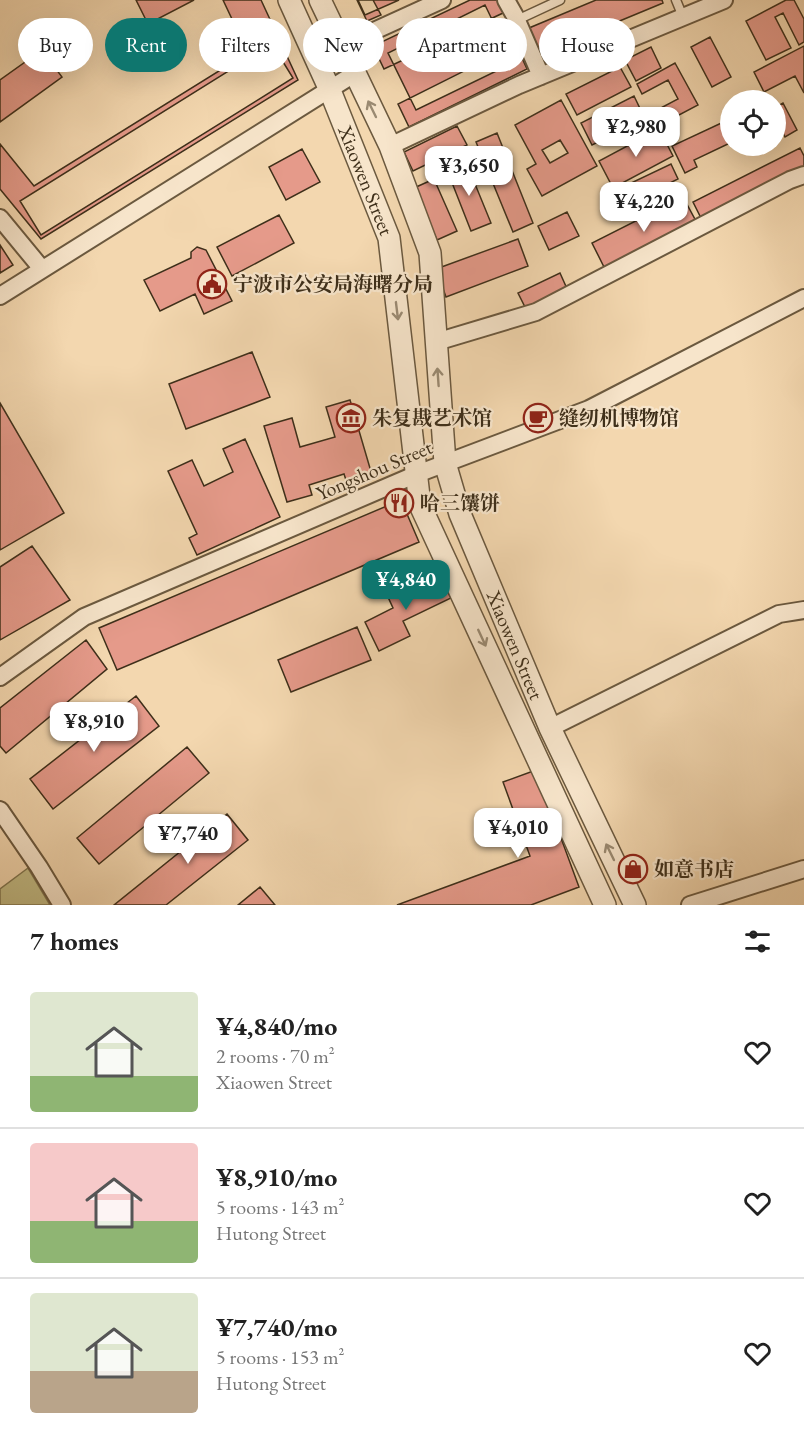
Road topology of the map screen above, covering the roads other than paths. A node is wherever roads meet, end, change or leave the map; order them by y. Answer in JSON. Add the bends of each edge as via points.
{"nodes":[{"id":1,"x":289,"y":0,"type":"edge"},
{"id":2,"x":320,"y":0,"type":"edge"},
{"id":3,"x":442,"y":0,"type":"edge"},
{"id":4,"x":506,"y":0,"type":"edge"},
{"id":5,"x":560,"y":0,"type":"edge"},
{"id":6,"x":676,"y":0,"type":"edge"},
{"id":7,"x":724,"y":0,"type":"edge"},
{"id":8,"x":683,"y":17,"type":"junction"},
{"id":9,"x":328,"y":18,"type":"edge"},
{"id":10,"x":516,"y":18,"type":"edge"},
{"id":11,"x":521,"y":18,"type":"edge"},
{"id":12,"x":384,"y":26,"type":"edge"},
{"id":13,"x":527,"y":43,"type":"edge"},
{"id":14,"x":354,"y":74,"type":"joint"},
{"id":15,"x":541,"y":76,"type":"junction"},
{"id":16,"x":329,"y":88,"type":"junction"},
{"id":17,"x":390,"y":146,"type":"junction"},
{"id":18,"x":804,"y":175,"type":"edge"},
{"id":19,"x":0,"y":218,"type":"edge"},
{"id":20,"x":42,"y":269,"type":"junction"},
{"id":21,"x":0,"y":296,"type":"edge"},
{"id":22,"x":804,"y":298,"type":"edge"},
{"id":23,"x":436,"y":342,"type":"junction"},
{"id":24,"x":445,"y":463,"type":"junction"},
{"id":25,"x":417,"y":474,"type":"junction"},
{"id":26,"x":804,"y":610,"type":"edge"},
{"id":27,"x":0,"y":677,"type":"edge"},
{"id":28,"x":550,"y":728,"type":"junction"},
{"id":29,"x":0,"y":810,"type":"edge"},
{"id":30,"x":804,"y":869,"type":"edge"},
{"id":31,"x":62,"y":905,"type":"edge"},
{"id":32,"x":605,"y":905,"type":"edge"},
{"id":33,"x":635,"y":905,"type":"edge"},
{"id":34,"x":690,"y":905,"type":"edge"}],
"edges":[{"from":1,"to":16,"type":"street","name":"Xiaowen Street"},
{"from":2,"to":9,"type":"street","name":"Xiaowen Street"},
{"from":3,"to":12,"type":"street"},
{"from":4,"to":10,"type":"street"},
{"from":5,"to":11,"type":"lane"},
{"from":6,"to":8,"type":"lane"},
{"from":7,"to":8,"type":"street"},
{"from":8,"to":15,"type":"street"},
{"from":13,"to":15,"type":"street"},
{"from":14,"to":16,"type":"street"},
{"from":17,"to":14,"type":"street","name":"Xiaowen Street","one_way":true},
{"from":15,"to":17,"type":"street"},
{"from":16,"to":20,"type":"street"},
{"from":16,"to":25,"type":"street","name":"Xiaowen Street","one_way":true,"via":[[388,238]]},
{"from":17,"to":23,"type":"street","name":"Xiaowen Street","via":[[430,253]]},
{"from":18,"to":23,"type":"street","via":[[536,312]]},
{"from":19,"to":20,"type":"street"},
{"from":20,"to":21,"type":"street"},
{"from":22,"to":24,"type":"street","name":"Yongshou Street","via":[[589,409]]},
{"from":24,"to":23,"type":"street","name":"Xiaowen Street","one_way":true},
{"from":24,"to":25,"type":"street","name":"Yongshou Street"},
{"from":24,"to":28,"type":"street","name":"Xiaowen Street","via":[[460,514]]},
{"from":25,"to":27,"type":"street","name":"Yongshou Street","via":[[84,617]]},
{"from":25,"to":32,"type":"street","name":"Xiaowen Street","one_way":true,"via":[[420,505]]},
{"from":26,"to":28,"type":"street","via":[[779,614]]},
{"from":33,"to":28,"type":"street","name":"Xiaowen Street","one_way":true},
{"from":29,"to":31,"type":"street"},
{"from":30,"to":34,"type":"street"}]}
